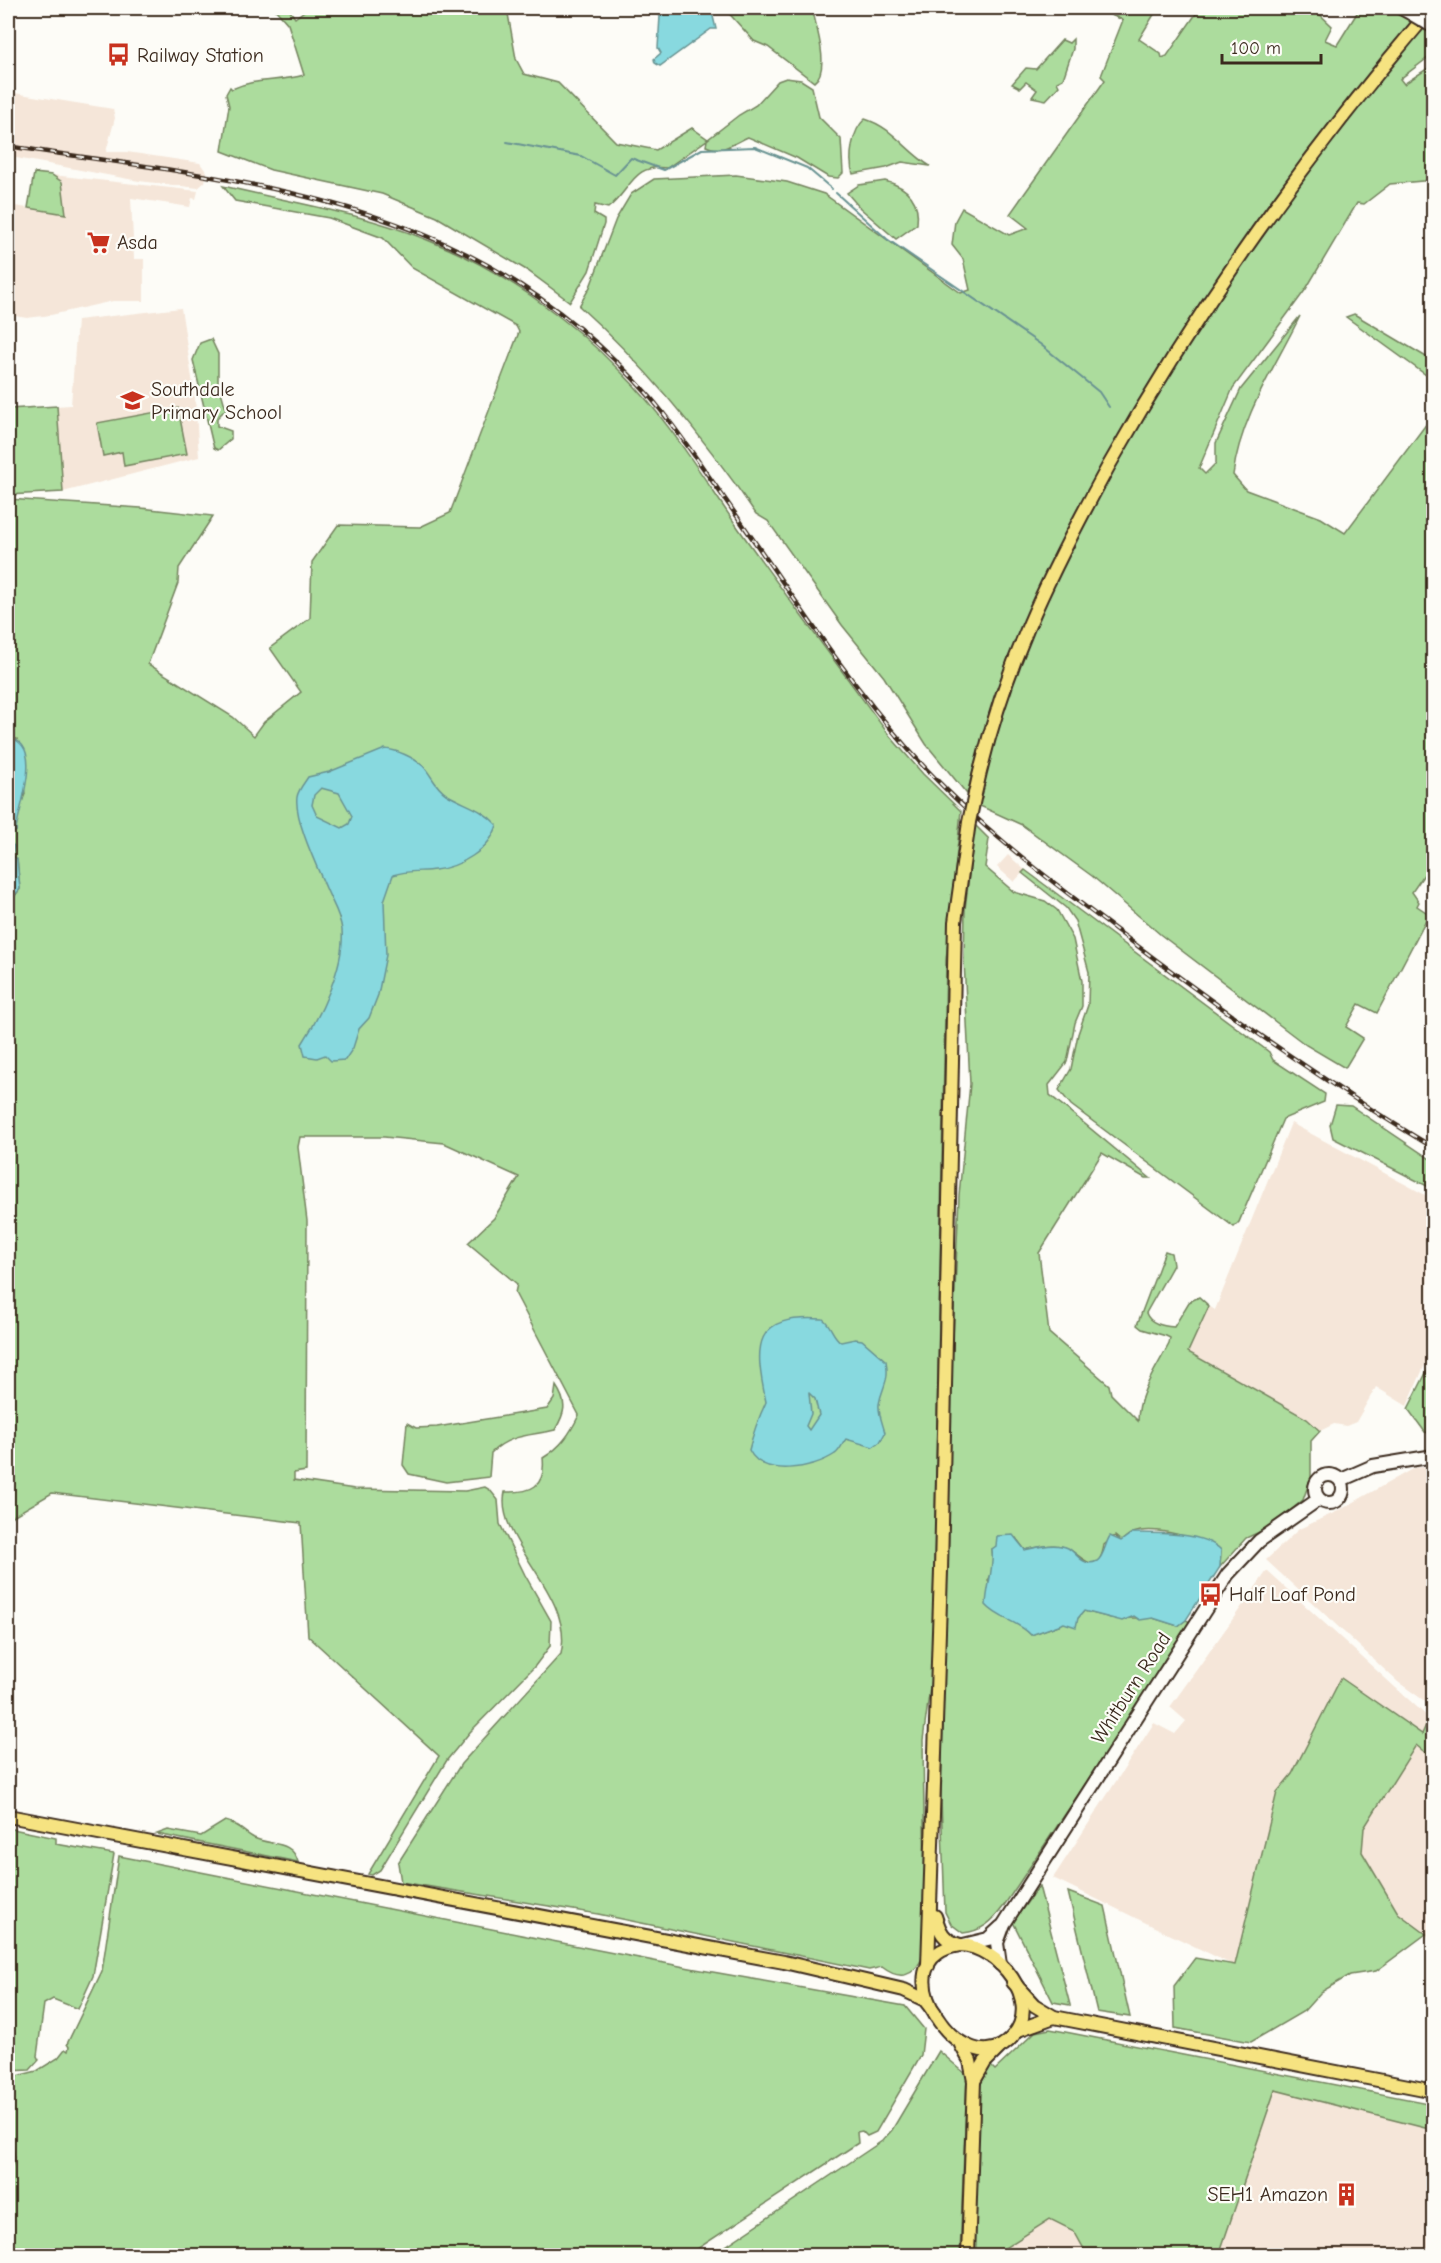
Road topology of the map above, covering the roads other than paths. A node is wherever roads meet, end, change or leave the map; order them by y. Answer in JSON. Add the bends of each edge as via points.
{"nodes":[{"id":1,"x":1432,"y":8,"type":"edge"},
{"id":2,"x":1406,"y":11,"type":"edge"},
{"id":3,"x":1434,"y":27,"type":"edge"},
{"id":4,"x":1434,"y":1456,"type":"edge"},
{"id":5,"x":1341,"y":1480,"type":"junction"},
{"id":6,"x":1319,"y":1499,"type":"junction"},
{"id":7,"x":8,"y":1816,"type":"edge"},
{"id":8,"x":932,"y":1897,"type":"junction"},
{"id":9,"x":1004,"y":1924,"type":"junction"},
{"id":10,"x":961,"y":1945,"type":"junction"},
{"id":11,"x":1000,"y":1964,"type":"junction"},
{"id":12,"x":927,"y":1969,"type":"junction"},
{"id":13,"x":1013,"y":1982,"type":"junction"},
{"id":14,"x":888,"y":1987,"type":"junction"},
{"id":15,"x":935,"y":2013,"type":"junction"},
{"id":16,"x":1054,"y":2017,"type":"junction"},
{"id":17,"x":1018,"y":2030,"type":"junction"},
{"id":18,"x":1006,"y":2043,"type":"junction"},
{"id":19,"x":961,"y":2045,"type":"junction"},
{"id":20,"x":974,"y":2082,"type":"junction"},
{"id":21,"x":1434,"y":2091,"type":"edge"},
{"id":22,"x":968,"y":2256,"type":"edge"}],
"edges":[{"from":1,"to":8,"type":"main road","bridge":true,"via":[[1363,89],[1251,240],[1131,426],[1056,561],[1004,684],[984,753],[969,822],[955,922]]},
{"from":2,"to":3,"type":"main road","bridge":true},
{"from":4,"to":5,"type":"main road","via":[[1373,1466]]},
{"from":5,"to":6,"type":"main road","via":[[1344,1491],[1337,1501]]},
{"from":5,"to":6,"type":"main road","via":[[1331,1474],[1321,1476],[1315,1485]]},
{"from":6,"to":9,"type":"main road","name":"Whitburn Road","via":[[1258,1541],[1228,1574]]},
{"from":7,"to":14,"type":"main road","via":[[784,1962]]},
{"from":8,"to":10,"type":"main road","via":[[938,1930],[948,1941]]},
{"from":8,"to":12,"type":"main road"},
{"from":9,"to":10,"type":"main road","name":"Whitburn Road","via":[[988,1939]]},
{"from":9,"to":11,"type":"main road","name":"Whitburn Road","via":[[997,1943]]},
{"from":10,"to":11,"type":"main road","via":[[979,1947]]},
{"from":10,"to":12,"type":"main road","via":[[944,1950]]},
{"from":11,"to":13,"type":"main road"},
{"from":12,"to":14,"type":"main road","via":[[906,1985]]},
{"from":12,"to":15,"type":"main road","via":[[923,1988]]},
{"from":13,"to":16,"type":"main road","via":[[1034,2005]]},
{"from":13,"to":17,"type":"main road","via":[[1022,1995],[1024,2009]]},
{"from":14,"to":15,"type":"main road","via":[[925,2000]]},
{"from":15,"to":19,"type":"main road"},
{"from":16,"to":17,"type":"main road"},
{"from":16,"to":21,"type":"main road"},
{"from":17,"to":18,"type":"main road"},
{"from":18,"to":19,"type":"main road","via":[[986,2050]]},
{"from":18,"to":20,"type":"main road","via":[[988,2058]]},
{"from":19,"to":20,"type":"main road","via":[[970,2061]]},
{"from":20,"to":22,"type":"main road"}]}
